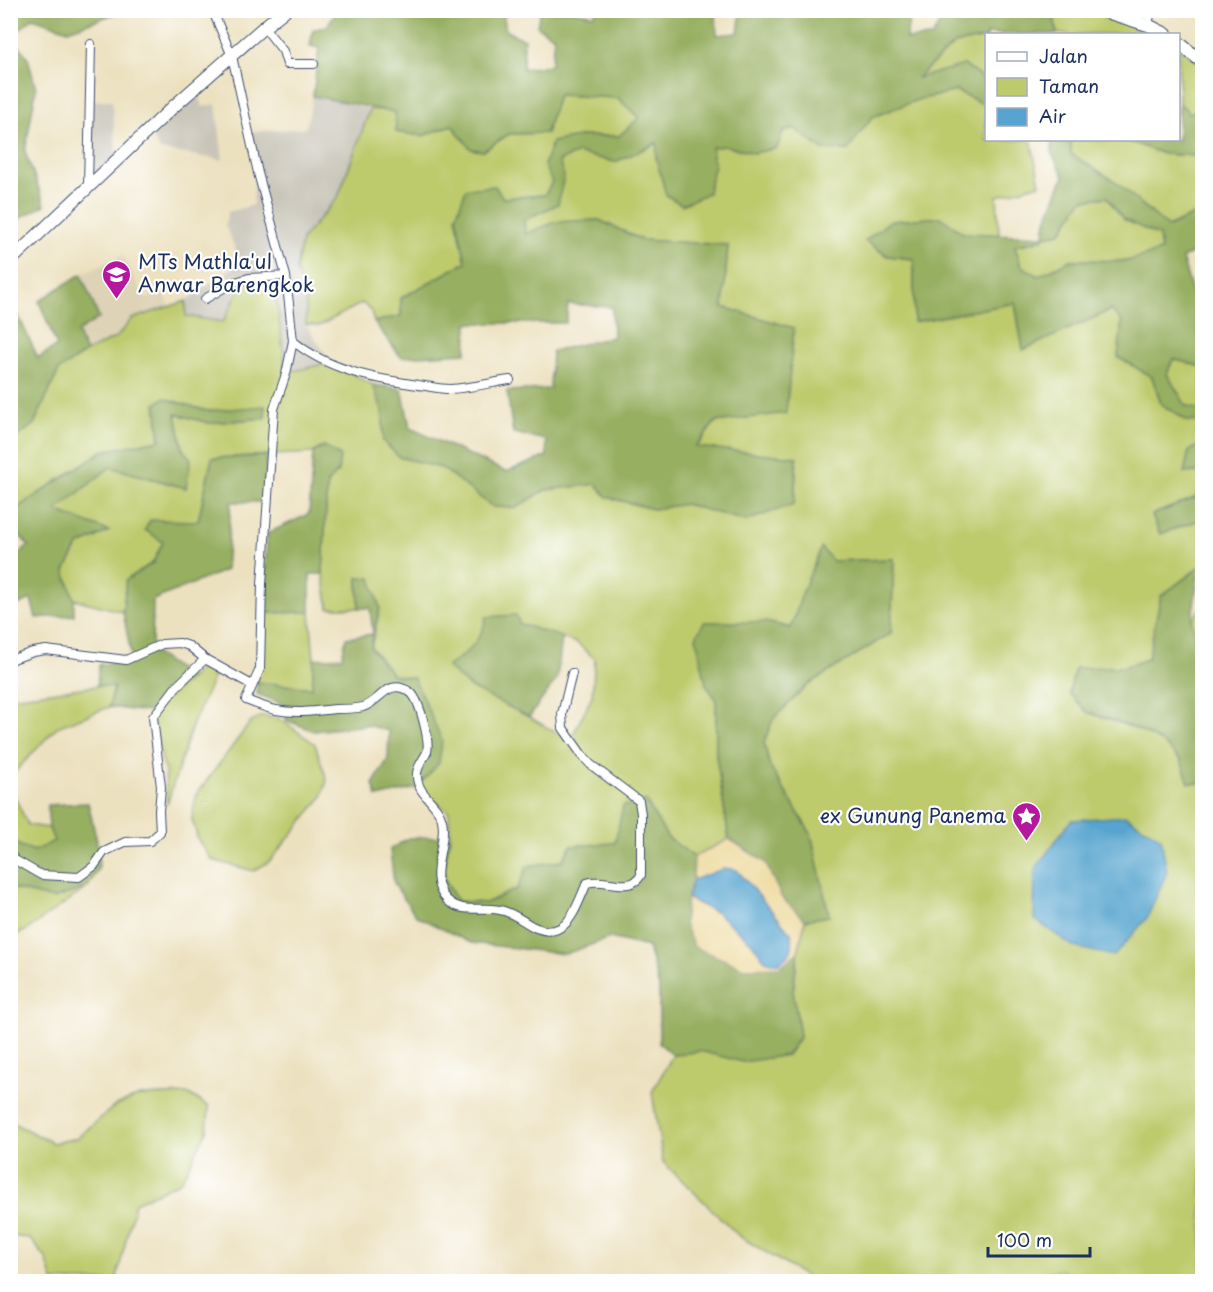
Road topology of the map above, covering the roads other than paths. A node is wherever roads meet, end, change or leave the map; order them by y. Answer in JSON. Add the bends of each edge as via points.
{"nodes":[{"id":1,"x":215,"y":10,"type":"edge"},
{"id":2,"x":285,"y":10,"type":"edge"},
{"id":3,"x":1100,"y":10,"type":"edge"},
{"id":4,"x":1151,"y":10,"type":"edge"},
{"id":5,"x":1148,"y":25,"type":"junction"},
{"id":6,"x":264,"y":27,"type":"junction"},
{"id":7,"x":1164,"y":33,"type":"edge"},
{"id":8,"x":1180,"y":43,"type":"edge"},
{"id":9,"x":91,"y":44,"type":"dead end"},
{"id":10,"x":232,"y":56,"type":"junction"},
{"id":11,"x":1203,"y":62,"type":"edge"},
{"id":12,"x":314,"y":64,"type":"dead end"},
{"id":13,"x":88,"y":189,"type":"junction"},
{"id":14,"x":10,"y":261,"type":"edge"},
{"id":15,"x":286,"y":276,"type":"junction"},
{"id":16,"x":205,"y":299,"type":"dead end"},
{"id":17,"x":293,"y":341,"type":"junction"},
{"id":18,"x":510,"y":380,"type":"dead end"},
{"id":19,"x":205,"y":659,"type":"junction"},
{"id":20,"x":10,"y":660,"type":"edge"},
{"id":21,"x":572,"y":672,"type":"dead end"},
{"id":22,"x":252,"y":685,"type":"junction"},
{"id":23,"x":10,"y":854,"type":"edge"}],
"edges":[{"from":1,"to":10,"type":"street"},
{"from":2,"to":6,"type":"main road"},
{"from":3,"to":5,"type":"main road"},
{"from":4,"to":5,"type":"street"},
{"from":5,"to":7,"type":"main road"},
{"from":6,"to":10,"type":"main road"},
{"from":6,"to":12,"type":"street","via":[[283,51],[287,64]]},
{"from":8,"to":11,"type":"main road"},
{"from":9,"to":13,"type":"street"},
{"from":10,"to":13,"type":"main road"},
{"from":10,"to":15,"type":"street"},
{"from":13,"to":14,"type":"main road"},
{"from":15,"to":16,"type":"street","via":[[249,278]]},
{"from":15,"to":17,"type":"street"},
{"from":17,"to":18,"type":"street","via":[[322,360],[366,376],[398,382],[447,389]]},
{"from":17,"to":22,"type":"street","via":[[274,409],[261,657]]},
{"from":19,"to":20,"type":"street","via":[[189,646],[174,643],[162,644],[126,660],[46,650]]},
{"from":19,"to":22,"type":"street"},
{"from":19,"to":23,"type":"street","via":[[153,717],[161,787],[160,832],[150,841],[125,842],[104,852],[79,877],[41,875]]},
{"from":21,"to":22,"type":"street","via":[[562,714],[563,728],[591,764],[639,801],[641,875],[631,884],[588,884],[571,919],[550,930],[535,927],[503,910],[456,906],[443,894],[437,869],[443,821],[418,785],[417,773],[428,741],[417,702],[410,692],[390,688],[361,707],[303,712],[276,710],[246,700]]}]}
